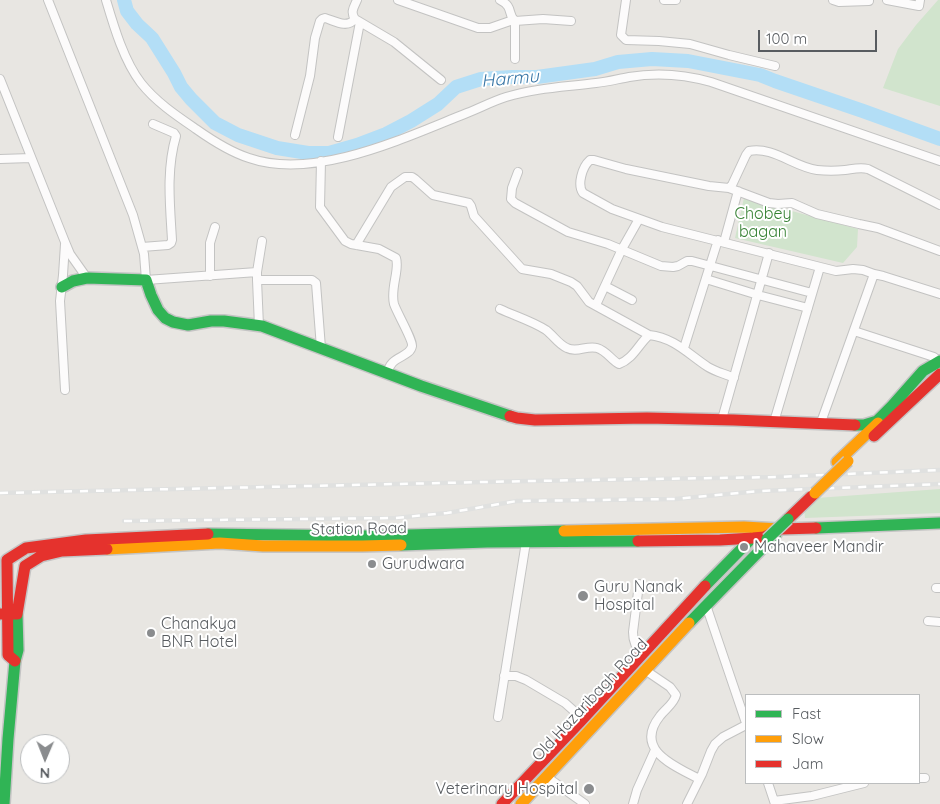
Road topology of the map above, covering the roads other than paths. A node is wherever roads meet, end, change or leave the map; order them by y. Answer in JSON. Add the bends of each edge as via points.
{"nodes":[{"id":1,"x":48,"y":0,"type":"edge"},
{"id":2,"x":106,"y":0,"type":"edge"},
{"id":3,"x":357,"y":0,"type":"edge"},
{"id":4,"x":398,"y":0,"type":"edge"},
{"id":5,"x":500,"y":0,"type":"edge"},
{"id":6,"x":626,"y":0,"type":"edge"},
{"id":7,"x":664,"y":0,"type":"edge"},
{"id":8,"x":676,"y":0,"type":"edge"},
{"id":9,"x":833,"y":0,"type":"edge"},
{"id":10,"x":887,"y":0,"type":"edge"},
{"id":11,"x":920,"y":0,"type":"edge"},
{"id":12,"x":869,"y":1,"type":"edge"},
{"id":13,"x":358,"y":20,"type":"junction"},
{"id":14,"x":514,"y":21,"type":"junction"},
{"id":15,"x":571,"y":21,"type":"dead end"},
{"id":16,"x":514,"y":59,"type":"dead end"},
{"id":17,"x":775,"y":66,"type":"dead end"},
{"id":18,"x":441,"y":80,"type":"dead end"},
{"id":19,"x":1,"y":84,"type":"edge"},
{"id":20,"x":154,"y":124,"type":"dead end"},
{"id":21,"x":295,"y":135,"type":"dead end"},
{"id":22,"x":338,"y":137,"type":"dead end"},
{"id":23,"x":31,"y":158,"type":"junction"},
{"id":24,"x":0,"y":159,"type":"edge"},
{"id":25,"x":321,"y":161,"type":"junction"},
{"id":26,"x":940,"y":161,"type":"edge"},
{"id":27,"x":518,"y":172,"type":"dead end"},
{"id":28,"x":729,"y":188,"type":"junction"},
{"id":29,"x":738,"y":191,"type":"junction"},
{"id":30,"x":940,"y":205,"type":"edge"},
{"id":31,"x":639,"y":219,"type":"junction"},
{"id":32,"x":215,"y":227,"type":"dead end"},
{"id":33,"x":262,"y":241,"type":"dead end"},
{"id":34,"x":721,"y":241,"type":"junction"},
{"id":35,"x":65,"y":242,"type":"junction"},
{"id":36,"x":356,"y":245,"type":"junction"},
{"id":37,"x":142,"y":247,"type":"junction"},
{"id":38,"x":622,"y":249,"type":"junction"},
{"id":39,"x":940,"y":250,"type":"edge"},
{"id":40,"x":769,"y":253,"type":"junction"},
{"id":41,"x":710,"y":266,"type":"junction"},
{"id":42,"x":820,"y":267,"type":"junction"},
{"id":43,"x":874,"y":274,"type":"junction"},
{"id":44,"x":210,"y":276,"type":"junction"},
{"id":45,"x":257,"y":276,"type":"junction"},
{"id":46,"x":87,"y":278,"type":"junction"},
{"id":47,"x":706,"y":279,"type":"junction"},
{"id":48,"x":146,"y":280,"type":"junction"},
{"id":49,"x":762,"y":280,"type":"junction"},
{"id":50,"x":605,"y":286,"type":"junction"},
{"id":51,"x":62,"y":287,"type":"junction"},
{"id":52,"x":812,"y":293,"type":"junction"},
{"id":53,"x":940,"y":294,"type":"edge"},
{"id":54,"x":758,"y":295,"type":"junction"},
{"id":55,"x":632,"y":300,"type":"dead end"},
{"id":56,"x":596,"y":305,"type":"junction"},
{"id":57,"x":808,"y":308,"type":"junction"},
{"id":58,"x":500,"y":309,"type":"dead end"},
{"id":59,"x":260,"y":326,"type":"junction"},
{"id":60,"x":854,"y":331,"type":"junction"},
{"id":61,"x":649,"y":336,"type":"junction"},
{"id":62,"x":321,"y":348,"type":"junction"},
{"id":63,"x":684,"y":348,"type":"junction"},
{"id":64,"x":940,"y":349,"type":"edge"},
{"id":65,"x":938,"y":361,"type":"edge"},
{"id":66,"x":388,"y":373,"type":"junction"},
{"id":67,"x":940,"y":374,"type":"edge"},
{"id":68,"x":734,"y":378,"type":"junction"},
{"id":69,"x":65,"y":390,"type":"dead end"},
{"id":70,"x":722,"y":420,"type":"junction"},
{"id":71,"x":774,"y":422,"type":"junction"},
{"id":72,"x":820,"y":424,"type":"junction"},
{"id":73,"x":842,"y":461,"type":"junction"},
{"id":74,"x":782,"y":522,"type":"junction"},
{"id":75,"x":940,"y":523,"type":"edge"},
{"id":76,"x":760,"y":536,"type":"junction"},
{"id":77,"x":526,"y":542,"type":"junction"},
{"id":78,"x":4,"y":560,"type":"edge"},
{"id":79,"x":25,"y":566,"type":"junction"},
{"id":80,"x":639,"y":584,"type":"dead end"},
{"id":81,"x":706,"y":605,"type":"junction"},
{"id":82,"x":8,"y":614,"type":"edge"},
{"id":83,"x":928,"y":621,"type":"dead end"},
{"id":84,"x":940,"y":622,"type":"edge"},
{"id":85,"x":642,"y":654,"type":"junction"},
{"id":86,"x":645,"y":670,"type":"junction"},
{"id":87,"x":504,"y":676,"type":"junction"},
{"id":88,"x":498,"y":717,"type":"dead end"},
{"id":89,"x":583,"y":719,"type":"junction"},
{"id":90,"x":745,"y":721,"type":"edge"},
{"id":91,"x":745,"y":725,"type":"edge"},
{"id":92,"x":655,"y":750,"type":"junction"},
{"id":93,"x":547,"y":777,"type":"junction"},
{"id":94,"x":699,"y":779,"type":"junction"},
{"id":95,"x":768,"y":784,"type":"edge"},
{"id":96,"x":860,"y":784,"type":"edge"},
{"id":97,"x":774,"y":802,"type":"edge"},
{"id":98,"x":4,"y":804,"type":"edge"},
{"id":99,"x":502,"y":804,"type":"edge"},
{"id":100,"x":506,"y":804,"type":"edge"},
{"id":101,"x":515,"y":804,"type":"edge"},
{"id":102,"x":521,"y":804,"type":"edge"},
{"id":103,"x":585,"y":804,"type":"edge"},
{"id":104,"x":633,"y":804,"type":"edge"},
{"id":105,"x":687,"y":804,"type":"edge"}],
"edges":[{"from":1,"to":37,"type":"street","via":[[133,216]]},
{"from":2,"to":25,"type":"street","via":[[119,41],[140,82],[183,121],[219,144],[258,161],[288,165]]},
{"from":3,"to":13,"type":"street","via":[[352,13]]},
{"from":4,"to":14,"type":"street","via":[[478,28]]},
{"from":5,"to":14,"type":"street","via":[[509,7]]},
{"from":6,"to":17,"type":"street","via":[[621,35],[626,40],[690,44]]},
{"from":7,"to":8,"type":"street"},
{"from":9,"to":12,"type":"street"},
{"from":10,"to":11,"type":"street","via":[[919,6]]},
{"from":13,"to":18,"type":"street","via":[[394,42]]},
{"from":13,"to":21,"type":"street","via":[[346,24],[325,18],[320,21]]},
{"from":13,"to":22,"type":"street"},
{"from":14,"to":15,"type":"street"},
{"from":14,"to":16,"type":"street"},
{"from":19,"to":23,"type":"street"},
{"from":20,"to":37,"type":"street","via":[[176,136],[170,173],[172,240],[168,245]]},
{"from":23,"to":24,"type":"street"},
{"from":23,"to":35,"type":"street"},
{"from":25,"to":26,"type":"street","via":[[375,148],[506,97],[629,77],[678,74],[711,82]]},
{"from":25,"to":36,"type":"street","via":[[320,207],[345,241]]},
{"from":27,"to":38,"type":"street","via":[[511,194],[515,203],[568,232]]},
{"from":28,"to":29,"type":"street"},
{"from":28,"to":30,"type":"street","via":[[746,154],[760,150],[818,170],[868,169]]},
{"from":28,"to":31,"type":"street","via":[[594,160],[587,162],[580,185],[583,193]]},
{"from":29,"to":34,"type":"street"},
{"from":29,"to":39,"type":"street","via":[[769,203],[792,203],[818,214],[878,228]]},
{"from":31,"to":34,"type":"street"},
{"from":31,"to":38,"type":"street"},
{"from":32,"to":44,"type":"street","via":[[210,243]]},
{"from":33,"to":45,"type":"street"},
{"from":34,"to":40,"type":"street"},
{"from":34,"to":41,"type":"street"},
{"from":35,"to":46,"type":"street"},
{"from":35,"to":51,"type":"street"},
{"from":36,"to":56,"type":"street","via":[[391,187],[405,177],[412,177],[433,195],[469,203],[474,216],[522,270],[550,274],[571,282]]},
{"from":36,"to":66,"type":"street","via":[[379,249],[394,256],[397,262],[393,299],[412,348],[391,364]]},
{"from":37,"to":48,"type":"street"},
{"from":38,"to":41,"type":"street","via":[[667,267],[688,261]]},
{"from":38,"to":50,"type":"street"},
{"from":40,"to":42,"type":"street"},
{"from":40,"to":49,"type":"street"},
{"from":41,"to":47,"type":"street"},
{"from":41,"to":49,"type":"street"},
{"from":42,"to":43,"type":"street"},
{"from":42,"to":52,"type":"street"},
{"from":43,"to":53,"type":"street"},
{"from":43,"to":60,"type":"street"},
{"from":44,"to":45,"type":"street"},
{"from":44,"to":48,"type":"street"},
{"from":45,"to":59,"type":"street"},
{"from":45,"to":62,"type":"street","via":[[316,282]]},
{"from":46,"to":48,"type":"street"},
{"from":46,"to":51,"type":"street"},
{"from":47,"to":54,"type":"street"},
{"from":47,"to":63,"type":"street"},
{"from":48,"to":59,"type":"street","via":[[157,307],[166,319],[174,323],[187,325],[212,321]]},
{"from":49,"to":52,"type":"street"},
{"from":49,"to":54,"type":"street"},
{"from":50,"to":55,"type":"street"},
{"from":50,"to":56,"type":"street"},
{"from":51,"to":69,"type":"street"},
{"from":52,"to":57,"type":"street"},
{"from":54,"to":57,"type":"street"},
{"from":54,"to":68,"type":"street"},
{"from":56,"to":61,"type":"street"},
{"from":57,"to":71,"type":"street"},
{"from":58,"to":61,"type":"street","via":[[539,326],[566,348],[597,348],[619,364],[628,360]]},
{"from":59,"to":62,"type":"street"},
{"from":60,"to":65,"type":"street"},
{"from":60,"to":72,"type":"street"},
{"from":61,"to":63,"type":"street","via":[[663,338]]},
{"from":62,"to":66,"type":"street"},
{"from":63,"to":68,"type":"street","via":[[710,368]]},
{"from":64,"to":65,"type":"street"},
{"from":65,"to":72,"type":"street","via":[[923,371],[877,421],[864,425]]},
{"from":65,"to":73,"type":"street"},
{"from":66,"to":70,"type":"street","via":[[517,418]]},
{"from":67,"to":73,"type":"street"},
{"from":68,"to":70,"type":"street"},
{"from":70,"to":71,"type":"street"},
{"from":71,"to":72,"type":"street"},
{"from":73,"to":74,"type":"street"},
{"from":74,"to":75,"type":"street"},
{"from":74,"to":76,"type":"street"},
{"from":74,"to":81,"type":"street"},
{"from":76,"to":77,"type":"street","name":"Station Road"},
{"from":76,"to":78,"type":"street","via":[[744,527],[368,536],[206,534],[86,540],[26,548]]},
{"from":76,"to":85,"type":"street","via":[[702,589]]},
{"from":76,"to":100,"type":"street"},
{"from":76,"to":101,"type":"street","name":"Old Hazaribagh Road"},
{"from":77,"to":79,"type":"street","name":"Station Road","via":[[362,546],[220,543],[62,551],[41,556]]},
{"from":77,"to":87,"type":"street"},
{"from":78,"to":79,"type":"street"},
{"from":78,"to":82,"type":"street"},
{"from":79,"to":82,"type":"street"},
{"from":80,"to":85,"type":"street","via":[[633,639]]},
{"from":81,"to":86,"type":"street"},
{"from":81,"to":90,"type":"street"},
{"from":82,"to":98,"type":"street","via":[[8,655],[15,661]]},
{"from":83,"to":84,"type":"street"},
{"from":85,"to":89,"type":"street"},
{"from":86,"to":92,"type":"street","via":[[676,695],[652,730]]},
{"from":86,"to":93,"type":"street"},
{"from":87,"to":88,"type":"street"},
{"from":87,"to":89,"type":"street","via":[[526,680],[565,703]]},
{"from":89,"to":99,"type":"street"},
{"from":91,"to":94,"type":"street","via":[[715,744]]},
{"from":92,"to":94,"type":"street","via":[[662,758]]},
{"from":92,"to":104,"type":"street"},
{"from":93,"to":102,"type":"street"},
{"from":93,"to":103,"type":"street"},
{"from":94,"to":105,"type":"street"},
{"from":95,"to":97,"type":"street"},
{"from":96,"to":97,"type":"street"}]}
